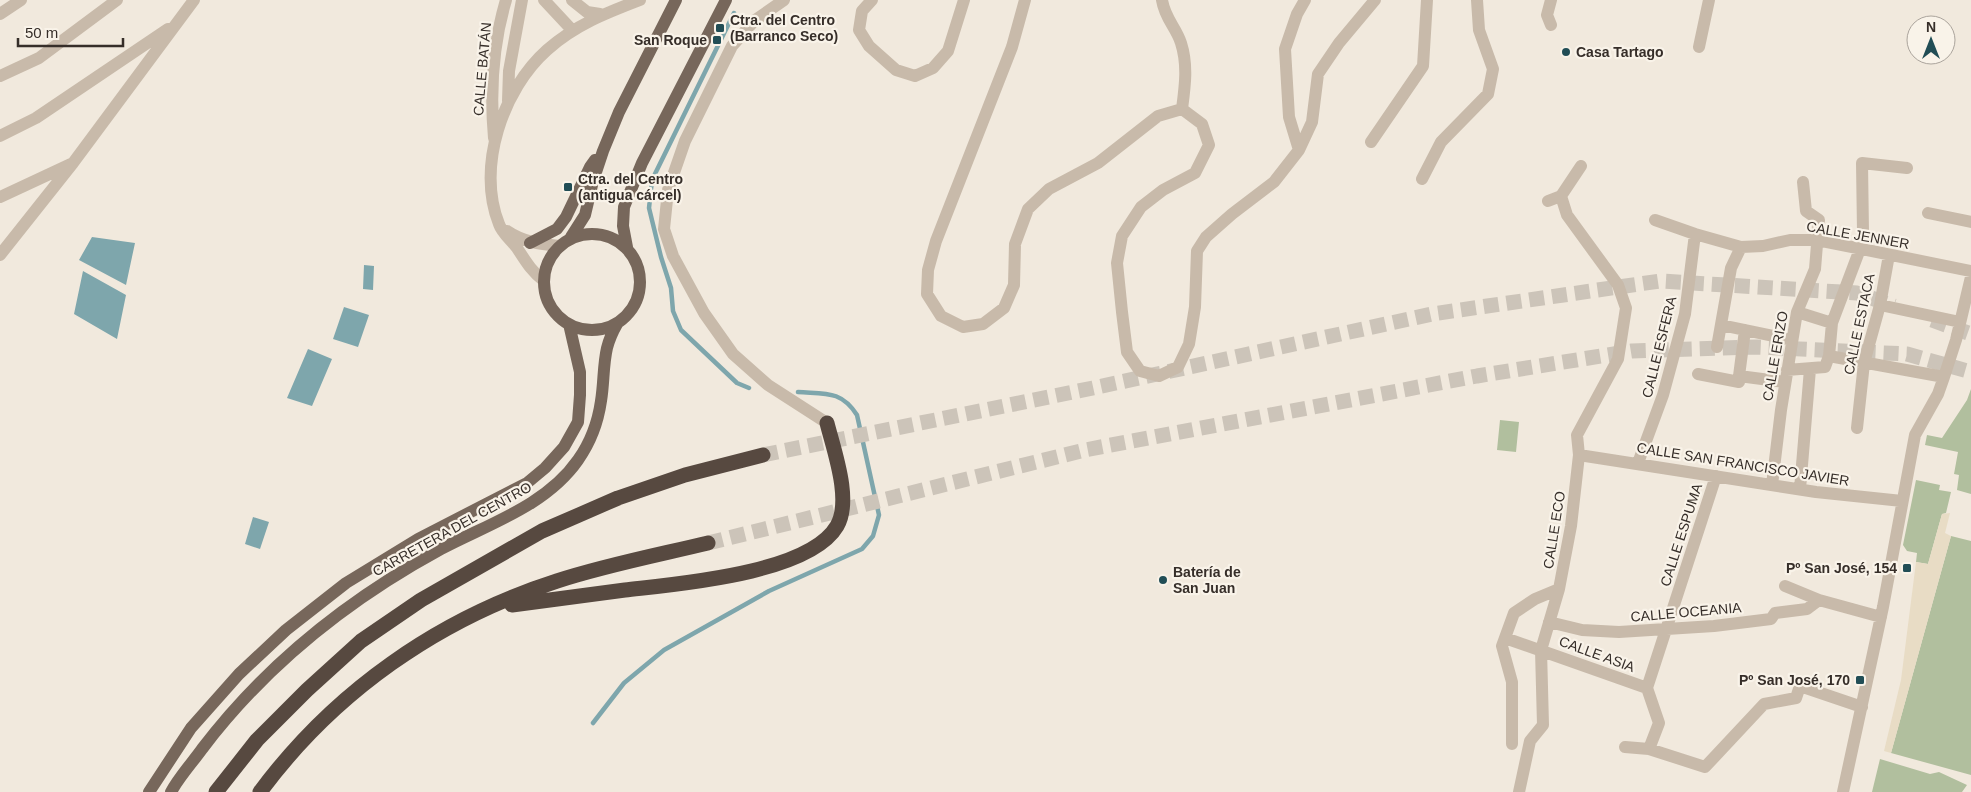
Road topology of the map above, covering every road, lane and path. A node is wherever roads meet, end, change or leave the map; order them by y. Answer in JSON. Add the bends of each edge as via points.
{"nodes":[{"id":1,"x":21,"y":0,"type":"edge"},
{"id":2,"x":117,"y":0,"type":"edge"},
{"id":3,"x":194,"y":0,"type":"edge"},
{"id":4,"x":506,"y":0,"type":"edge"},
{"id":5,"x":522,"y":0,"type":"edge"},
{"id":6,"x":544,"y":0,"type":"edge"},
{"id":7,"x":572,"y":0,"type":"edge"},
{"id":8,"x":640,"y":0,"type":"edge"},
{"id":9,"x":726,"y":0,"type":"edge"},
{"id":10,"x":784,"y":0,"type":"edge"},
{"id":11,"x":872,"y":0,"type":"edge"},
{"id":12,"x":964,"y":0,"type":"edge"},
{"id":13,"x":1025,"y":0,"type":"edge"},
{"id":14,"x":1162,"y":0,"type":"edge"},
{"id":15,"x":1305,"y":0,"type":"edge"},
{"id":16,"x":1376,"y":0,"type":"edge"},
{"id":17,"x":1427,"y":0,"type":"edge"},
{"id":18,"x":1477,"y":0,"type":"edge"},
{"id":19,"x":1551,"y":0,"type":"edge"},
{"id":20,"x":1709,"y":0,"type":"edge"},
{"id":21,"x":675,"y":1,"type":"edge"},
{"id":22,"x":0,"y":14,"type":"edge"},
{"id":23,"x":600,"y":14,"type":"junction"},
{"id":24,"x":177,"y":23,"type":"junction"},
{"id":25,"x":1551,"y":25,"type":"dead end"},
{"id":26,"x":572,"y":30,"type":"junction"},
{"id":27,"x":1698,"y":47,"type":"dead end"},
{"id":28,"x":0,"y":76,"type":"edge"},
{"id":29,"x":508,"y":106,"type":"junction"},
{"id":30,"x":1182,"y":109,"type":"junction"},
{"id":31,"x":0,"y":136,"type":"edge"},
{"id":32,"x":494,"y":141,"type":"junction"},
{"id":33,"x":1371,"y":142,"type":"dead end"},
{"id":34,"x":1299,"y":150,"type":"junction"},
{"id":35,"x":603,"y":151,"type":"junction"},
{"id":36,"x":73,"y":163,"type":"junction"},
{"id":37,"x":1581,"y":166,"type":"dead end"},
{"id":38,"x":1907,"y":168,"type":"dead end"},
{"id":39,"x":1422,"y":179,"type":"dead end"},
{"id":40,"x":1804,"y":182,"type":"dead end"},
{"id":41,"x":1561,"y":196,"type":"junction"},
{"id":42,"x":0,"y":197,"type":"edge"},
{"id":43,"x":1548,"y":201,"type":"dead end"},
{"id":44,"x":1928,"y":213,"type":"dead end"},
{"id":45,"x":1654,"y":220,"type":"dead end"},
{"id":46,"x":1971,"y":222,"type":"edge"},
{"id":47,"x":499,"y":225,"type":"junction"},
{"id":48,"x":1863,"y":232,"type":"dead end"},
{"id":49,"x":1696,"y":234,"type":"junction"},
{"id":50,"x":571,"y":238,"type":"junction"},
{"id":51,"x":1817,"y":240,"type":"junction"},
{"id":52,"x":530,"y":242,"type":"junction"},
{"id":53,"x":559,"y":246,"type":"junction"},
{"id":54,"x":1741,"y":246,"type":"junction"},
{"id":55,"x":627,"y":247,"type":"junction"},
{"id":56,"x":1860,"y":249,"type":"junction"},
{"id":57,"x":0,"y":255,"type":"edge"},
{"id":58,"x":1889,"y":255,"type":"junction"},
{"id":59,"x":1971,"y":271,"type":"edge"},
{"id":60,"x":1971,"y":277,"type":"edge"},
{"id":61,"x":543,"y":280,"type":"junction"},
{"id":62,"x":1880,"y":305,"type":"junction"},
{"id":63,"x":1797,"y":312,"type":"junction"},
{"id":64,"x":1960,"y":322,"type":"junction"},
{"id":65,"x":1832,"y":323,"type":"junction"},
{"id":66,"x":569,"y":324,"type":"junction"},
{"id":67,"x":617,"y":324,"type":"junction"},
{"id":68,"x":1721,"y":325,"type":"junction"},
{"id":69,"x":1745,"y":330,"type":"junction"},
{"id":70,"x":1792,"y":340,"type":"junction"},
{"id":71,"x":1718,"y":347,"type":"dead end"},
{"id":72,"x":1829,"y":356,"type":"junction"},
{"id":73,"x":1864,"y":364,"type":"junction"},
{"id":74,"x":1810,"y":368,"type":"junction"},
{"id":75,"x":1698,"y":374,"type":"dead end"},
{"id":76,"x":1739,"y":376,"type":"junction"},
{"id":77,"x":1786,"y":376,"type":"junction"},
{"id":78,"x":1944,"y":377,"type":"junction"},
{"id":79,"x":827,"y":423,"type":"joint"},
{"id":80,"x":1857,"y":428,"type":"dead end"},
{"id":81,"x":763,"y":455,"type":"tunnel mouth"},
{"id":82,"x":1579,"y":455,"type":"junction"},
{"id":83,"x":1638,"y":463,"type":"junction"},
{"id":84,"x":1716,"y":476,"type":"junction"},
{"id":85,"x":1772,"y":485,"type":"junction"},
{"id":86,"x":1800,"y":489,"type":"junction"},
{"id":87,"x":1902,"y":501,"type":"junction"},
{"id":88,"x":708,"y":542,"type":"tunnel mouth"},
{"id":89,"x":1785,"y":586,"type":"dead end"},
{"id":90,"x":1559,"y":589,"type":"junction"},
{"id":91,"x":1819,"y":600,"type":"junction"},
{"id":92,"x":488,"y":608,"type":"junction"},
{"id":93,"x":1881,"y":617,"type":"junction"},
{"id":94,"x":1549,"y":622,"type":"junction"},
{"id":95,"x":1667,"y":628,"type":"junction"},
{"id":96,"x":1505,"y":638,"type":"junction"},
{"id":97,"x":1541,"y":650,"type":"junction"},
{"id":98,"x":1647,"y":688,"type":"junction"},
{"id":99,"x":1862,"y":707,"type":"junction"},
{"id":100,"x":1512,"y":744,"type":"dead end"},
{"id":101,"x":1625,"y":747,"type":"dead end"},
{"id":102,"x":1648,"y":749,"type":"junction"},
{"id":103,"x":173,"y":789,"type":"edge"},
{"id":104,"x":149,"y":792,"type":"edge"},
{"id":105,"x":216,"y":792,"type":"edge"},
{"id":106,"x":260,"y":792,"type":"edge"},
{"id":107,"x":1520,"y":792,"type":"edge"},
{"id":108,"x":1843,"y":792,"type":"edge"}],
"edges":[{"from":1,"to":22,"type":"street"},
{"from":2,"to":28,"type":"street","via":[[39,58]]},
{"from":3,"to":24,"type":"street"},
{"from":4,"to":32,"type":"street","name":"CALLE BATÁN","via":[[499,26],[491,111]]},
{"from":5,"to":29,"type":"street","name":"CALLE BATÁN","via":[[510,71]]},
{"from":6,"to":26,"type":"street"},
{"from":7,"to":23,"type":"street","via":[[587,12]]},
{"from":8,"to":23,"type":"street"},
{"from":9,"to":55,"type":"main road","via":[[642,163],[624,207]]},
{"from":10,"to":79,"type":"street","via":[[754,20],[732,46],[685,141],[668,190],[664,229],[673,256],[704,313],[733,354],[768,385]]},
{"from":11,"to":12,"type":"street","via":[[862,11],[860,30],[869,46],[896,70],[916,76],[933,68],[948,51]]},
{"from":13,"to":30,"type":"street","via":[[1012,47],[936,241],[928,270],[927,294],[941,316],[963,327],[983,324],[1004,308],[1014,286],[1015,244],[1028,209],[1049,189],[1098,163],[1158,116]]},
{"from":14,"to":30,"type":"street","via":[[1167,18],[1181,42],[1187,73]]},
{"from":15,"to":34,"type":"street","via":[[1285,49],[1289,117]]},
{"from":16,"to":34,"type":"street","via":[[1339,42],[1318,74],[1312,122]]},
{"from":17,"to":33,"type":"street","via":[[1423,66]]},
{"from":18,"to":39,"type":"street","via":[[1479,30],[1493,69],[1488,94],[1441,142]]},
{"from":19,"to":25,"type":"street","via":[[1547,15]]},
{"from":20,"to":27,"type":"street"},
{"from":21,"to":35,"type":"main road"},
{"from":23,"to":26,"type":"street"},
{"from":24,"to":31,"type":"street","via":[[36,118]]},
{"from":24,"to":36,"type":"street"},
{"from":26,"to":29,"type":"street","via":[[546,50],[526,72]]},
{"from":29,"to":32,"type":"street"},
{"from":30,"to":34,"type":"street","via":[[1202,124],[1209,145],[1195,173],[1163,190],[1141,207],[1122,236],[1117,263],[1127,352],[1140,371],[1159,376],[1178,367],[1189,344],[1196,307],[1197,251],[1206,237],[1274,182]]},
{"from":32,"to":47,"type":"street","via":[[490,170],[492,198]]},
{"from":35,"to":50,"type":"main road","via":[[585,215]]},
{"from":35,"to":52,"type":"main road","via":[[590,167],[557,229]]},
{"from":36,"to":42,"type":"street"},
{"from":36,"to":57,"type":"street"},
{"from":37,"to":41,"type":"street"},
{"from":38,"to":48,"type":"street","via":[[1862,162]]},
{"from":40,"to":51,"type":"street","name":"CALLE ERIZO","via":[[1806,211],[1819,220]]},
{"from":41,"to":43,"type":"street"},
{"from":41,"to":82,"type":"street","name":"CALLE ECO","via":[[1568,215],[1618,285],[1626,308],[1618,359],[1577,435]]},
{"from":44,"to":46,"type":"street"},
{"from":45,"to":49,"type":"street","name":"CALLE JENNER"},
{"from":47,"to":52,"type":"street"},
{"from":47,"to":61,"type":"street","via":[[532,272]]},
{"from":49,"to":54,"type":"street","name":"CALLE JENNER"},
{"from":49,"to":83,"type":"street","name":"CALLE ESFERA","via":[[1685,314],[1663,394]]},
{"from":50,"to":53,"type":"main road"},
{"from":50,"to":55,"type":"main road","via":[[586,233],[601,234]]},
{"from":51,"to":54,"type":"street","name":"CALLE JENNER"},
{"from":51,"to":56,"type":"street","name":"CALLE JENNER"},
{"from":51,"to":63,"type":"street","name":"CALLE ERIZO","via":[[1815,268]]},
{"from":52,"to":53,"type":"street"},
{"from":53,"to":61,"type":"main road","via":[[547,262]]},
{"from":54,"to":68,"type":"street","via":[[1732,268]]},
{"from":55,"to":67,"type":"main road","via":[[640,273],[640,288],[636,302]]},
{"from":56,"to":58,"type":"street","name":"CALLE JENNER"},
{"from":56,"to":65,"type":"street"},
{"from":58,"to":59,"type":"street","name":"CALLE JENNER"},
{"from":58,"to":62,"type":"street","name":"CALLE ESTACA"},
{"from":60,"to":64,"type":"street"},
{"from":61,"to":66,"type":"main road","via":[[546,299],[555,314]]},
{"from":62,"to":64,"type":"street"},
{"from":62,"to":73,"type":"street","name":"CALLE ESTACA"},
{"from":63,"to":65,"type":"street"},
{"from":63,"to":70,"type":"street","name":"CALLE ERIZO"},
{"from":64,"to":78,"type":"street"},
{"from":65,"to":72,"type":"street"},
{"from":66,"to":67,"type":"main road","via":[[593,330]]},
{"from":66,"to":104,"type":"main road","via":[[580,372],[580,396],[578,422],[564,447],[527,483],[418,539],[346,583],[286,630],[239,674],[191,728]]},
{"from":67,"to":103,"type":"main road","name":"CARRETERA DEL CENTRO","via":[[607,346],[601,402],[591,439],[564,478],[522,508],[386,580],[293,650],[223,722]]},
{"from":68,"to":69,"type":"street"},
{"from":68,"to":71,"type":"street"},
{"from":69,"to":70,"type":"street"},
{"from":69,"to":76,"type":"street"},
{"from":70,"to":77,"type":"street","name":"CALLE ERIZO"},
{"from":72,"to":73,"type":"street"},
{"from":72,"to":74,"type":"street","via":[[1825,367]]},
{"from":73,"to":78,"type":"street"},
{"from":73,"to":80,"type":"street","name":"CALLE ESTACA"},
{"from":74,"to":77,"type":"street"},
{"from":74,"to":86,"type":"street"},
{"from":75,"to":76,"type":"street","via":[[1739,382]]},
{"from":76,"to":77,"type":"street"},
{"from":77,"to":85,"type":"street","name":"CALLE ERIZO"},
{"from":78,"to":87,"type":"street","via":[[1915,435]]},
{"from":79,"to":92,"type":"highway","via":[[842,484],[842,512],[837,527],[805,553],[771,566],[722,578]]},
{"from":81,"to":105,"type":"highway","via":[[685,475],[610,502],[542,531],[421,600],[361,641],[307,690],[257,740]]},
{"from":82,"to":83,"type":"street","name":"CALLE SAN FRANCISCO JAVIER"},
{"from":82,"to":90,"type":"street","name":"CALLE ECO","via":[[1571,526]]},
{"from":83,"to":84,"type":"street","name":"CALLE SAN FRANCISCO JAVIER"},
{"from":84,"to":85,"type":"street","name":"CALLE SAN FRANCISCO JAVIER"},
{"from":84,"to":95,"type":"street","name":"CALLE ESPUMA"},
{"from":85,"to":86,"type":"street","name":"CALLE SAN FRANCISCO JAVIER"},
{"from":86,"to":87,"type":"street","name":"CALLE SAN FRANCISCO JAVIER"},
{"from":87,"to":93,"type":"street"},
{"from":88,"to":92,"type":"highway","via":[[557,581]]},
{"from":89,"to":91,"type":"street"},
{"from":90,"to":94,"type":"street"},
{"from":90,"to":96,"type":"street","name":"CALLE ECO","via":[[1514,613]]},
{"from":91,"to":93,"type":"street"},
{"from":91,"to":95,"type":"street","name":"CALLE OCEANIA","via":[[1807,609],[1775,613],[1771,619]]},
{"from":92,"to":106,"type":"highway","via":[[441,630],[380,670],[329,713],[282,762]]},
{"from":93,"to":99,"type":"street"},
{"from":94,"to":95,"type":"street","name":"CALLE OCEANIA","via":[[1602,632]]},
{"from":94,"to":97,"type":"street"},
{"from":95,"to":98,"type":"street","name":"CALLE ESPUMA"},
{"from":96,"to":97,"type":"street","name":"CALLE ASIA"},
{"from":96,"to":100,"type":"street","via":[[1502,646],[1512,682]]},
{"from":97,"to":98,"type":"street","name":"CALLE ASIA"},
{"from":97,"to":107,"type":"street","via":[[1543,725],[1530,741]]},
{"from":98,"to":102,"type":"street","name":"CALLE ASIA","via":[[1659,723]]},
{"from":99,"to":102,"type":"street","via":[[1800,686],[1796,698],[1764,704],[1705,767]]},
{"from":99,"to":108,"type":"street"},
{"from":101,"to":102,"type":"street"}]}
